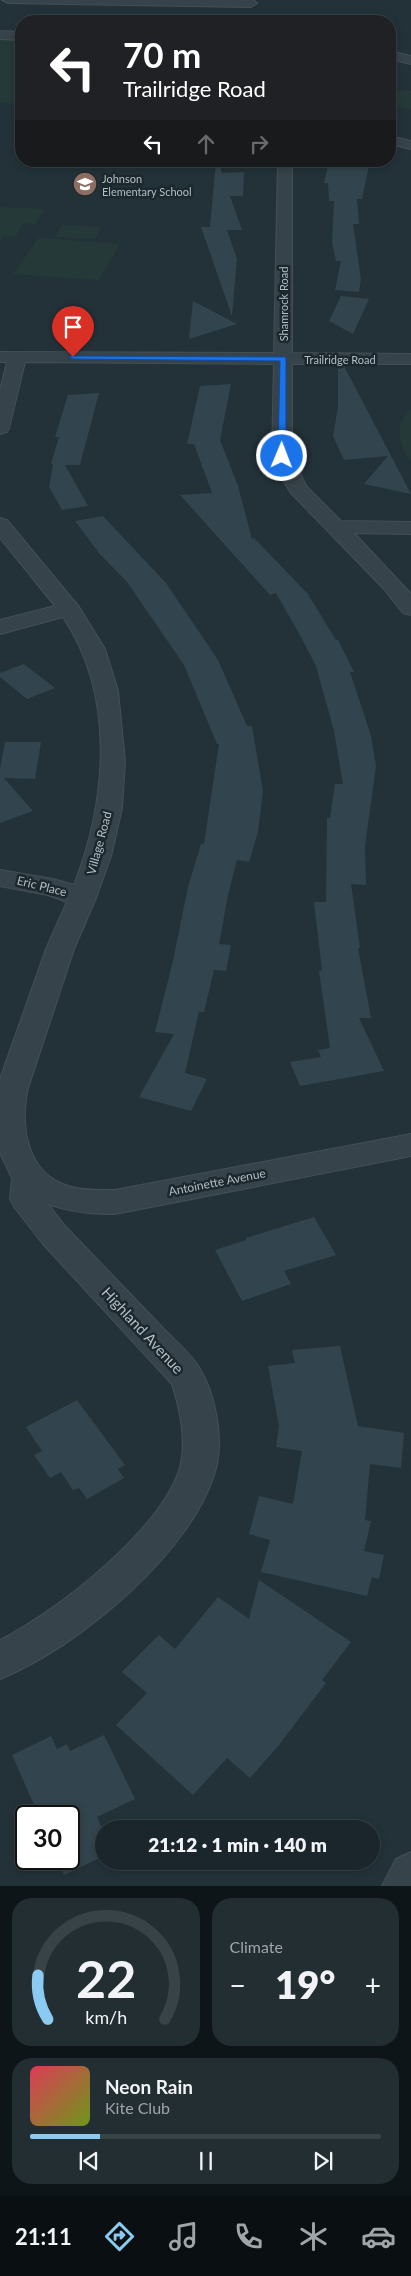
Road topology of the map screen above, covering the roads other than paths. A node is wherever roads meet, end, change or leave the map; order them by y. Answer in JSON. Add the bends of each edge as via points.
{"nodes":[{"id":1,"x":8,"y":0,"type":"edge"},
{"id":2,"x":254,"y":2,"type":"edge"},
{"id":3,"x":236,"y":15,"type":"edge"},
{"id":4,"x":0,"y":35,"type":"edge"},
{"id":5,"x":15,"y":36,"type":"edge"},
{"id":6,"x":396,"y":56,"type":"edge"},
{"id":7,"x":411,"y":60,"type":"edge"},
{"id":8,"x":396,"y":141,"type":"edge"},
{"id":9,"x":411,"y":145,"type":"edge"},
{"id":10,"x":285,"y":167,"type":"edge"},
{"id":11,"x":9,"y":357,"type":"edge"},
{"id":12,"x":283,"y":358,"type":"junction"},
{"id":13,"x":411,"y":359,"type":"edge"},
{"id":14,"x":0,"y":428,"type":"edge"},
{"id":15,"x":0,"y":524,"type":"edge"},
{"id":16,"x":334,"y":527,"type":"junction"},
{"id":17,"x":411,"y":528,"type":"edge"},
{"id":18,"x":411,"y":608,"type":"edge"},
{"id":19,"x":68,"y":609,"type":"junction"},
{"id":20,"x":0,"y":626,"type":"edge"},
{"id":21,"x":0,"y":878,"type":"edge"},
{"id":22,"x":82,"y":898,"type":"junction"},
{"id":23,"x":411,"y":1145,"type":"edge"},
{"id":24,"x":28,"y":1178,"type":"junction"},
{"id":25,"x":0,"y":1660,"type":"edge"},
{"id":26,"x":411,"y":1874,"type":"edge"},
{"id":27,"x":404,"y":1886,"type":"edge"}],
"edges":[{"from":1,"to":2,"type":"street"},
{"from":2,"to":3,"type":"street"},
{"from":4,"to":5,"type":"street"},
{"from":6,"to":7,"type":"street"},
{"from":8,"to":9,"type":"street"},
{"from":10,"to":12,"type":"street","name":"Shamrock Road"},
{"from":11,"to":12,"type":"street","name":"Trailridge Road"},
{"from":11,"to":14,"type":"street"},
{"from":12,"to":13,"type":"street","name":"Trailridge Road"},
{"from":12,"to":16,"type":"street","name":"Shamrock Road","via":[[282,456],[298,489]]},
{"from":15,"to":19,"type":"street","name":"Village Road"},
{"from":16,"to":17,"type":"street"},
{"from":16,"to":18,"type":"street","name":"Shamrock Road","via":[[392,584]]},
{"from":19,"to":20,"type":"street"},
{"from":19,"to":22,"type":"street","name":"Village Road","via":[[101,668],[110,724],[113,772],[108,818]]},
{"from":21,"to":22,"type":"street","name":"Eric Place","via":[[53,887]]},
{"from":22,"to":24,"type":"street","name":"Village Road","via":[[30,1038],[10,1104],[10,1132],[19,1164]]},
{"from":23,"to":24,"type":"street","name":"Antoinette Avenue","via":[[92,1204],[47,1192]]},
{"from":24,"to":25,"type":"street","name":"Highland Avenue","via":[[26,1199],[54,1235],[187,1377],[198,1407],[201,1438],[197,1473],[186,1497],[158,1537],[120,1575],[76,1611],[39,1639]]},
{"from":26,"to":27,"type":"street"}]}
